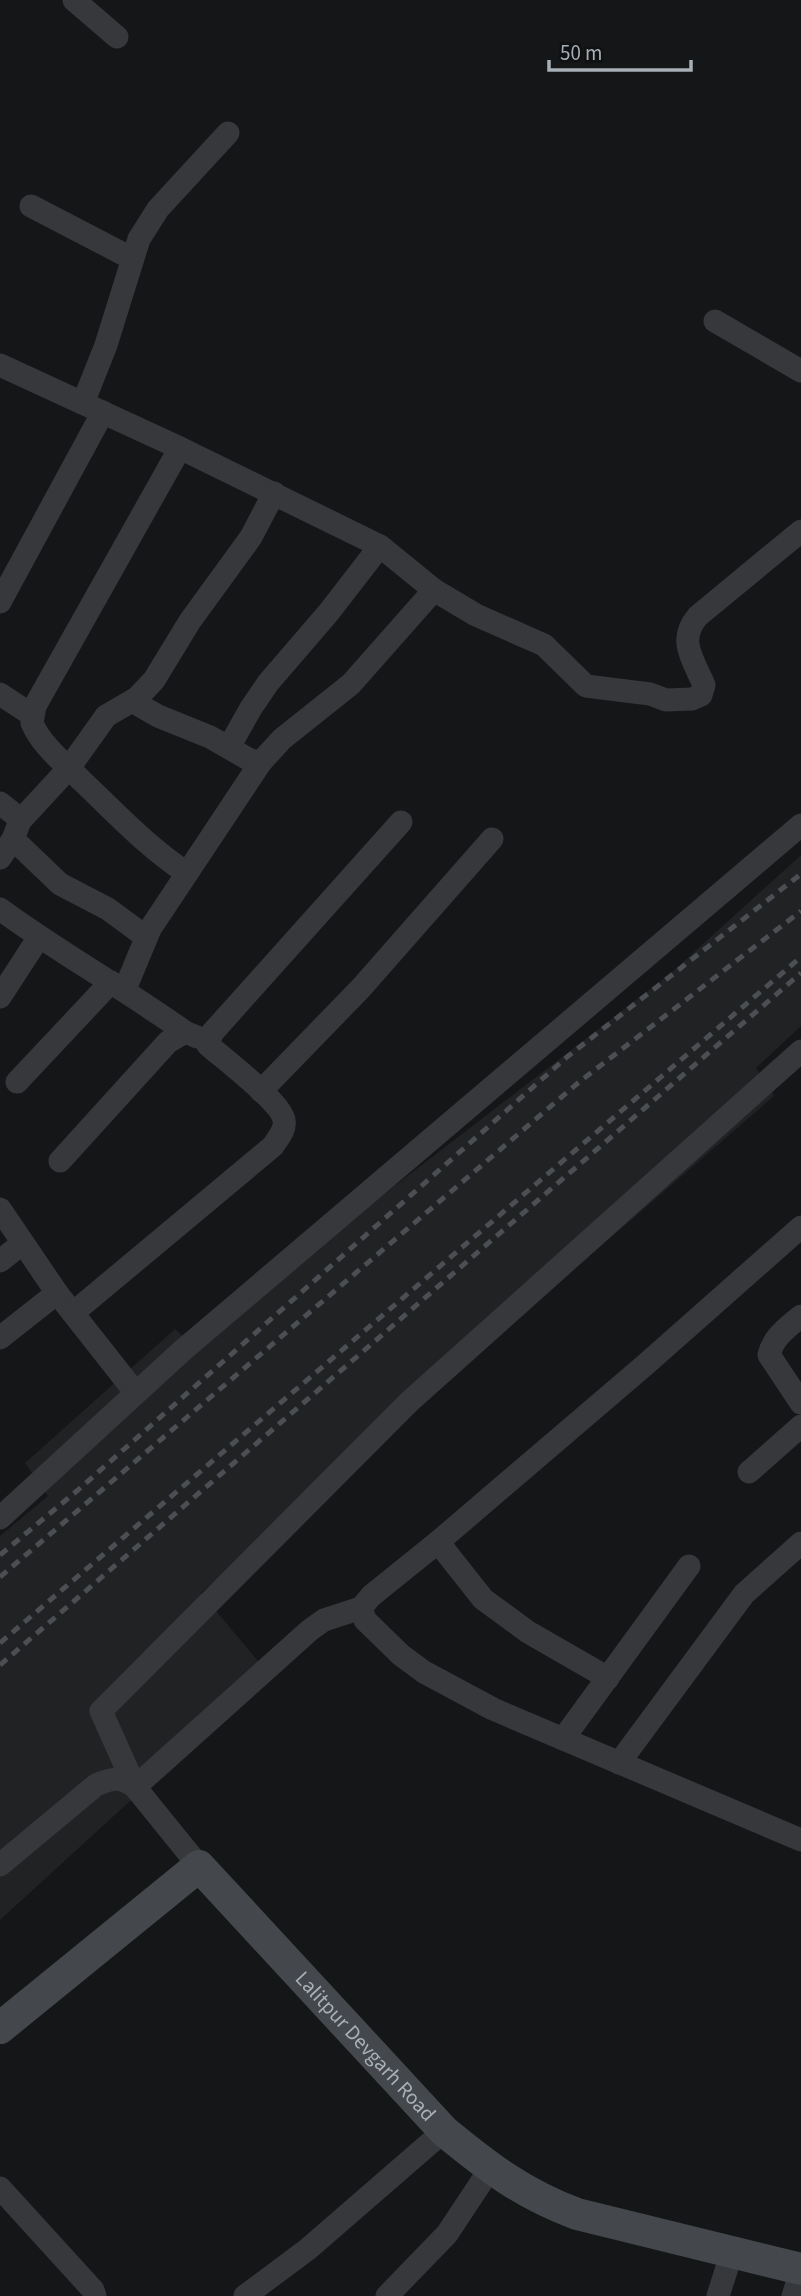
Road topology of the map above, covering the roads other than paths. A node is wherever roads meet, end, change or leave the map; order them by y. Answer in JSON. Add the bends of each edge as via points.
{"nodes":[{"id":1,"x":74,"y":0,"type":"edge"},
{"id":2,"x":117,"y":37,"type":"dead end"},
{"id":3,"x":228,"y":133,"type":"dead end"},
{"id":4,"x":31,"y":206,"type":"dead end"},
{"id":5,"x":131,"y":258,"type":"junction"},
{"id":6,"x":715,"y":321,"type":"dead end"},
{"id":7,"x":0,"y":365,"type":"edge"},
{"id":8,"x":801,"y":371,"type":"edge"},
{"id":9,"x":93,"y":408,"type":"junction"},
{"id":10,"x":180,"y":448,"type":"junction"},
{"id":11,"x":274,"y":493,"type":"junction"},
{"id":12,"x":801,"y":531,"type":"edge"},
{"id":13,"x":380,"y":547,"type":"junction"},
{"id":14,"x":434,"y":590,"type":"junction"},
{"id":15,"x":0,"y":603,"type":"edge"},
{"id":16,"x":0,"y":694,"type":"edge"},
{"id":17,"x":132,"y":701,"type":"junction"},
{"id":18,"x":32,"y":715,"type":"junction"},
{"id":19,"x":229,"y":747,"type":"junction"},
{"id":20,"x":261,"y":762,"type":"junction"},
{"id":21,"x":69,"y":768,"type":"junction"},
{"id":22,"x":0,"y":803,"type":"edge"},
{"id":23,"x":401,"y":822,"type":"dead end"},
{"id":24,"x":801,"y":825,"type":"edge"},
{"id":25,"x":11,"y":839,"type":"edge"},
{"id":26,"x":492,"y":839,"type":"dead end"},
{"id":27,"x":187,"y":873,"type":"junction"},
{"id":28,"x":0,"y":909,"type":"edge"},
{"id":29,"x":38,"y":937,"type":"junction"},
{"id":30,"x":146,"y":937,"type":"junction"},
{"id":31,"x":118,"y":986,"type":"junction"},
{"id":32,"x":0,"y":998,"type":"edge"},
{"id":33,"x":185,"y":1032,"type":"junction"},
{"id":34,"x":208,"y":1045,"type":"junction"},
{"id":35,"x":801,"y":1051,"type":"edge"},
{"id":36,"x":18,"y":1082,"type":"dead end"},
{"id":37,"x":261,"y":1091,"type":"junction"},
{"id":38,"x":60,"y":1161,"type":"dead end"},
{"id":39,"x":0,"y":1209,"type":"edge"},
{"id":40,"x":801,"y":1227,"type":"edge"},
{"id":41,"x":23,"y":1243,"type":"junction"},
{"id":42,"x":0,"y":1261,"type":"edge"},
{"id":43,"x":57,"y":1293,"type":"junction"},
{"id":44,"x":73,"y":1313,"type":"junction"},
{"id":45,"x":801,"y":1316,"type":"edge"},
{"id":46,"x":0,"y":1338,"type":"edge"},
{"id":47,"x":135,"y":1392,"type":"junction"},
{"id":48,"x":801,"y":1403,"type":"edge"},
{"id":49,"x":801,"y":1426,"type":"edge"},
{"id":50,"x":749,"y":1472,"type":"dead end"},
{"id":51,"x":0,"y":1518,"type":"edge"},
{"id":52,"x":438,"y":1542,"type":"junction"},
{"id":53,"x":801,"y":1543,"type":"edge"},
{"id":54,"x":690,"y":1566,"type":"dead end"},
{"id":55,"x":361,"y":1608,"type":"junction"},
{"id":56,"x":608,"y":1678,"type":"junction"},
{"id":57,"x":563,"y":1739,"type":"junction"},
{"id":58,"x":619,"y":1763,"type":"junction"},
{"id":59,"x":135,"y":1787,"type":"junction"},
{"id":60,"x":799,"y":1836,"type":"edge"},
{"id":61,"x":0,"y":1865,"type":"edge"},
{"id":62,"x":199,"y":1866,"type":"junction"},
{"id":63,"x":0,"y":2028,"type":"edge"},
{"id":64,"x":444,"y":2131,"type":"junction"},
{"id":65,"x":490,"y":2169,"type":"junction"},
{"id":66,"x":0,"y":2188,"type":"edge"},
{"id":67,"x":732,"y":2252,"type":"junction"},
{"id":68,"x":801,"y":2270,"type":"edge"},
{"id":69,"x":95,"y":2296,"type":"edge"},
{"id":70,"x":245,"y":2296,"type":"edge"},
{"id":71,"x":387,"y":2296,"type":"edge"},
{"id":72,"x":718,"y":2296,"type":"edge"},
{"id":73,"x":793,"y":2296,"type":"edge"}],
"edges":[{"from":1,"to":2,"type":"street"},
{"from":3,"to":5,"type":"street","via":[[158,209]]},
{"from":4,"to":5,"type":"street"},
{"from":5,"to":9,"type":"street"},
{"from":6,"to":8,"type":"street"},
{"from":7,"to":9,"type":"street"},
{"from":9,"to":10,"type":"street"},
{"from":9,"to":15,"type":"street"},
{"from":10,"to":11,"type":"street"},
{"from":10,"to":18,"type":"street"},
{"from":11,"to":13,"type":"street"},
{"from":11,"to":17,"type":"street","via":[[251,537],[154,680]]},
{"from":12,"to":14,"type":"street","via":[[690,625],[688,646],[704,685],[701,695],[692,699],[666,700],[586,685],[544,645],[476,615]]},
{"from":13,"to":14,"type":"street"},
{"from":13,"to":19,"type":"street","via":[[263,691]]},
{"from":14,"to":20,"type":"street","via":[[351,684],[282,739]]},
{"from":16,"to":18,"type":"street"},
{"from":17,"to":19,"type":"street"},
{"from":17,"to":21,"type":"street","via":[[106,716]]},
{"from":18,"to":21,"type":"street","via":[[36,732]]},
{"from":19,"to":20,"type":"street"},
{"from":20,"to":27,"type":"street"},
{"from":21,"to":25,"type":"street"},
{"from":21,"to":27,"type":"street","via":[[130,827]]},
{"from":22,"to":25,"type":"street","via":[[14,814]]},
{"from":23,"to":34,"type":"street","via":[[247,992],[212,1033]]},
{"from":24,"to":47,"type":"street"},
{"from":25,"to":30,"type":"street","via":[[60,884],[108,909]]},
{"from":26,"to":37,"type":"street"},
{"from":27,"to":30,"type":"street"},
{"from":28,"to":29,"type":"street"},
{"from":29,"to":31,"type":"street"},
{"from":29,"to":32,"type":"street"},
{"from":30,"to":31,"type":"street"},
{"from":31,"to":33,"type":"street"},
{"from":31,"to":36,"type":"street"},
{"from":33,"to":34,"type":"street"},
{"from":33,"to":38,"type":"street","via":[[168,1042]]},
{"from":34,"to":37,"type":"street"},
{"from":35,"to":59,"type":"street","via":[[409,1402],[101,1711]]},
{"from":37,"to":44,"type":"street","via":[[284,1120],[273,1146]]},
{"from":39,"to":41,"type":"street"},
{"from":40,"to":52,"type":"street"},
{"from":41,"to":42,"type":"street"},
{"from":41,"to":43,"type":"street"},
{"from":43,"to":44,"type":"street"},
{"from":43,"to":46,"type":"street"},
{"from":44,"to":47,"type":"street"},
{"from":45,"to":48,"type":"street","via":[[771,1345],[769,1355]]},
{"from":47,"to":51,"type":"street"},
{"from":49,"to":50,"type":"street"},
{"from":52,"to":55,"type":"street"},
{"from":52,"to":56,"type":"street","via":[[483,1599],[528,1632]]},
{"from":53,"to":58,"type":"street","via":[[744,1594]]},
{"from":54,"to":56,"type":"street"},
{"from":55,"to":57,"type":"street","via":[[365,1620],[424,1672]]},
{"from":55,"to":59,"type":"street","via":[[324,1620],[310,1630]]},
{"from":56,"to":57,"type":"street"},
{"from":57,"to":58,"type":"street"},
{"from":58,"to":60,"type":"street"},
{"from":59,"to":61,"type":"street","via":[[114,1778],[96,1785]]},
{"from":59,"to":62,"type":"street"},
{"from":62,"to":63,"type":"main road"},
{"from":62,"to":64,"type":"main road","name":"Lalitpur Devgarh Road"},
{"from":64,"to":65,"type":"main road","name":"Lalitpur Devgarh Road"},
{"from":64,"to":70,"type":"street","via":[[308,2249]]},
{"from":65,"to":67,"type":"main road","name":"Lalitpur Devgarh Road","via":[[519,2188],[578,2214]]},
{"from":65,"to":71,"type":"street","via":[[447,2234]]},
{"from":66,"to":69,"type":"street"},
{"from":67,"to":68,"type":"main road","name":"Lalitpur Devgarh Road"},
{"from":67,"to":72,"type":"street"},
{"from":68,"to":73,"type":"street"}]}
